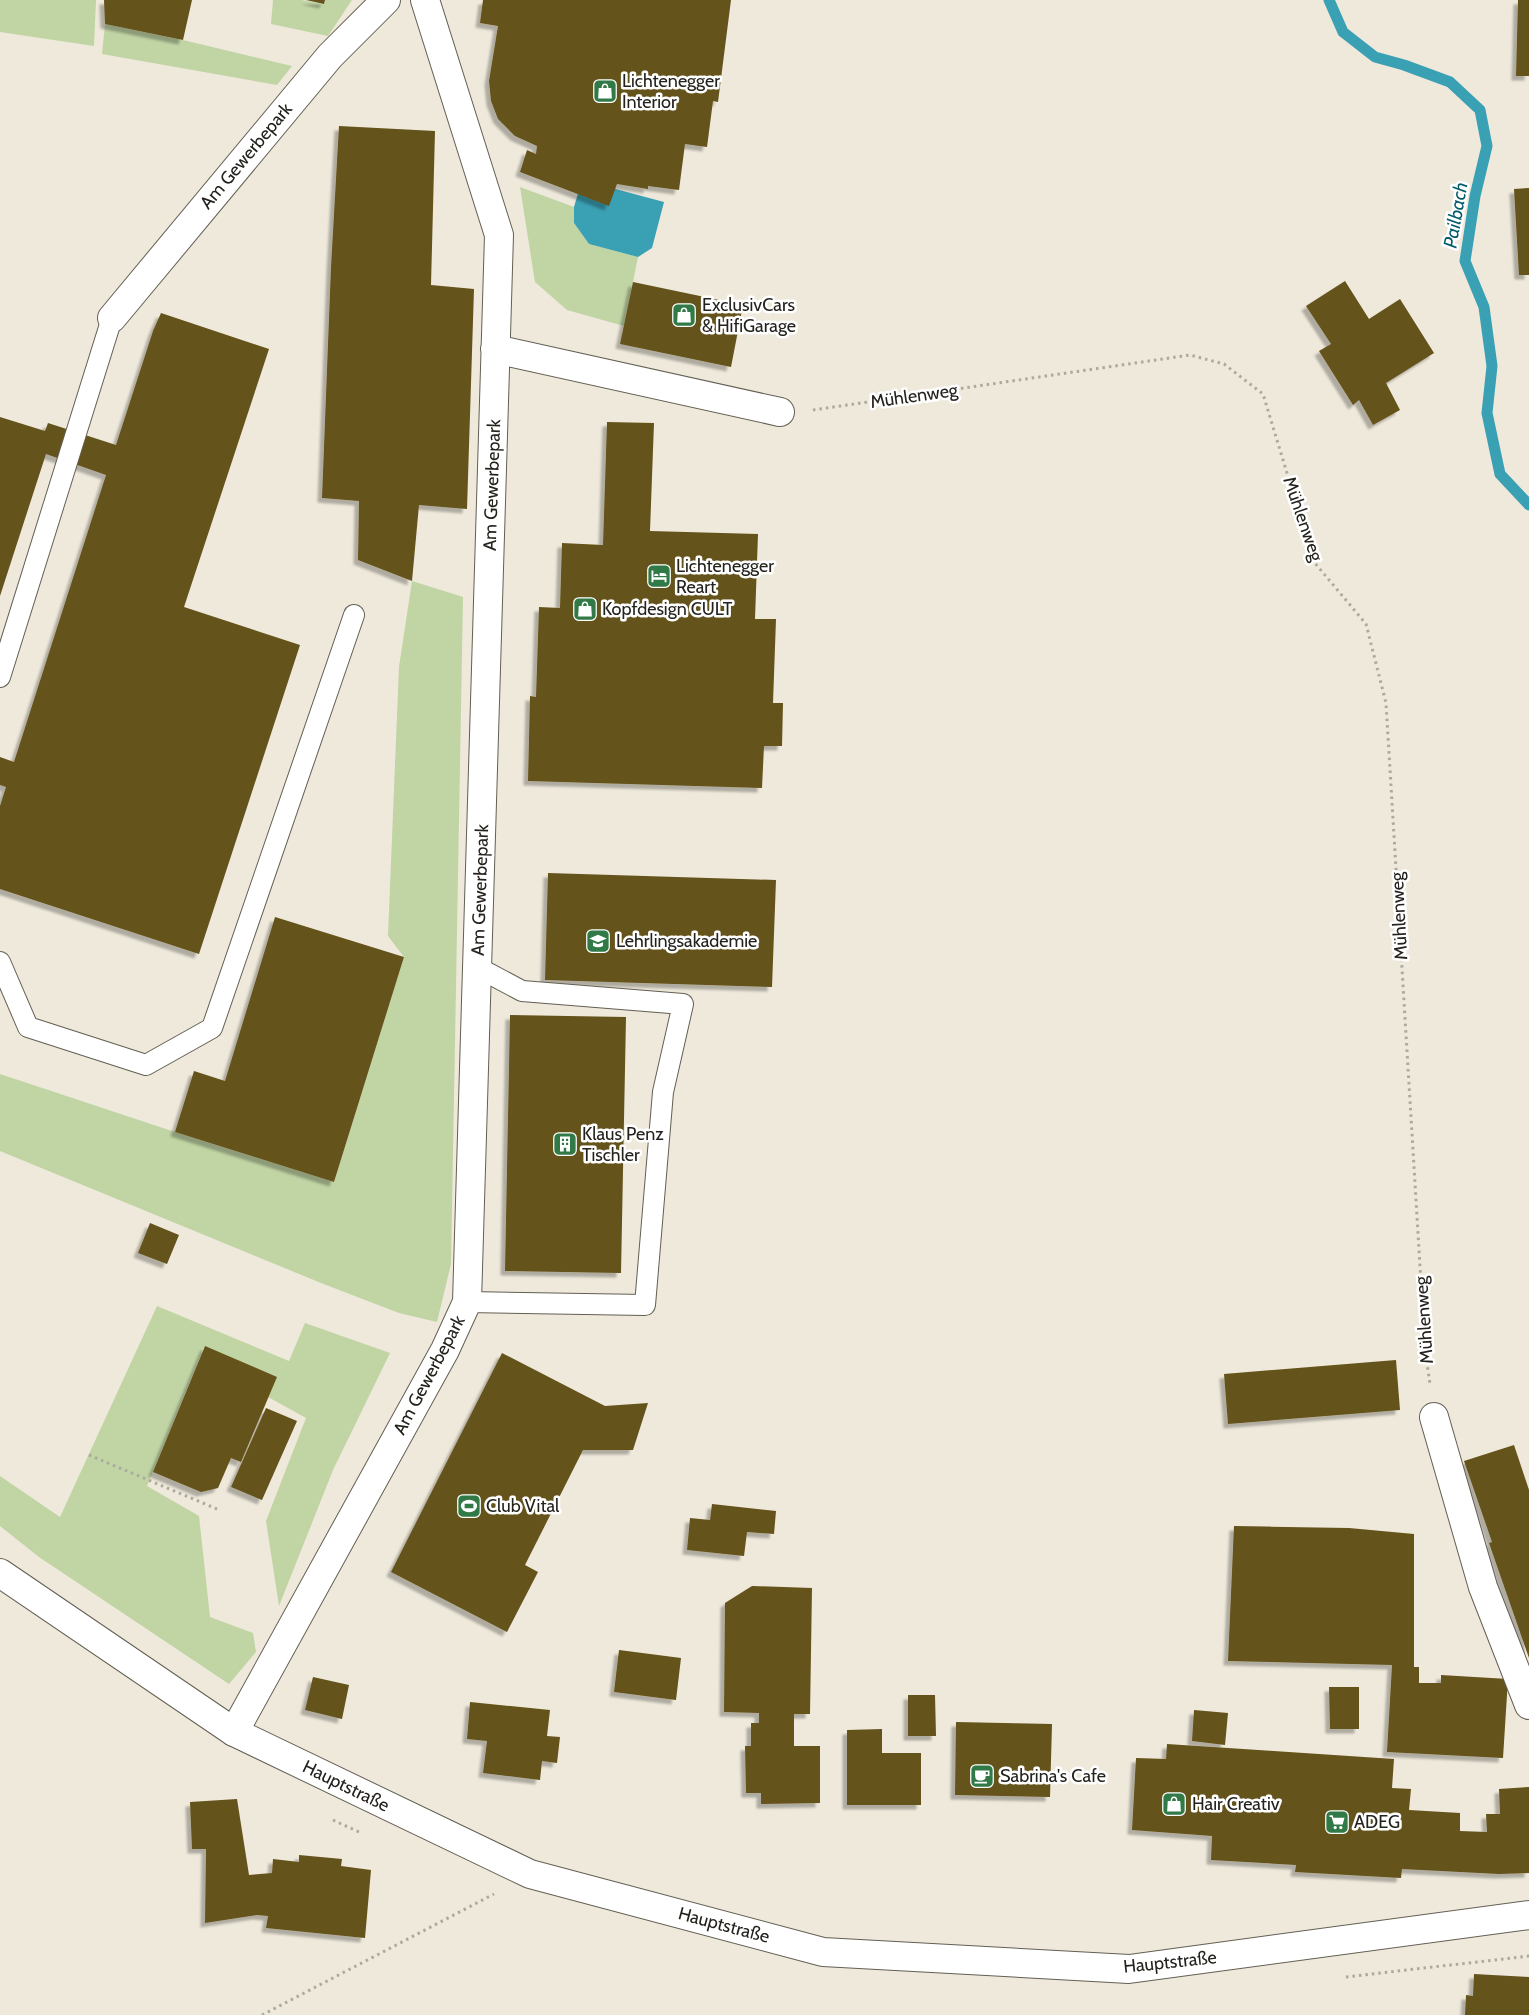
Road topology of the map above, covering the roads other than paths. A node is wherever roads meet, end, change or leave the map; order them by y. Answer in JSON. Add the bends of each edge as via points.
{"nodes":[{"id":1,"x":386,"y":0,"type":"edge"},
{"id":2,"x":426,"y":0,"type":"edge"},
{"id":3,"x":112,"y":318,"type":"joint"},
{"id":4,"x":495,"y":349,"type":"junction"},
{"id":5,"x":780,"y":412,"type":"road end"},
{"id":6,"x":354,"y":614,"type":"dead end"},
{"id":7,"x":0,"y":677,"type":"edge"},
{"id":8,"x":0,"y":962,"type":"edge"},
{"id":9,"x":477,"y":967,"type":"junction"},
{"id":10,"x":467,"y":1302,"type":"junction"},
{"id":11,"x":1434,"y":1417,"type":"road end"},
{"id":12,"x":0,"y":1573,"type":"edge"},
{"id":13,"x":1529,"y":1705,"type":"edge"},
{"id":14,"x":234,"y":1732,"type":"junction"},
{"id":15,"x":1529,"y":1915,"type":"edge"}],
"edges":[{"from":1,"to":3,"type":"street","name":"Am Gewerbepark","via":[[330,56]]},
{"from":2,"to":4,"type":"street","name":"Am Gewerbepark","via":[[499,234]]},
{"from":3,"to":7,"type":"lane"},
{"from":4,"to":5,"type":"street"},
{"from":4,"to":9,"type":"street","name":"Am Gewerbepark"},
{"from":6,"to":8,"type":"lane","via":[[212,1028],[146,1065],[28,1027]]},
{"from":9,"to":10,"type":"street","name":"Am Gewerbepark"},
{"from":9,"to":10,"type":"lane","via":[[522,991],[683,1004],[663,1092],[645,1305]]},
{"from":10,"to":14,"type":"street","name":"Am Gewerbepark","via":[[445,1350]]},
{"from":11,"to":13,"type":"street","via":[[1483,1587]]},
{"from":12,"to":14,"type":"street","name":"Hauptstraße"},
{"from":14,"to":15,"type":"street","name":"Hauptstraße","via":[[530,1874],[823,1952],[1129,1969]]}]}
